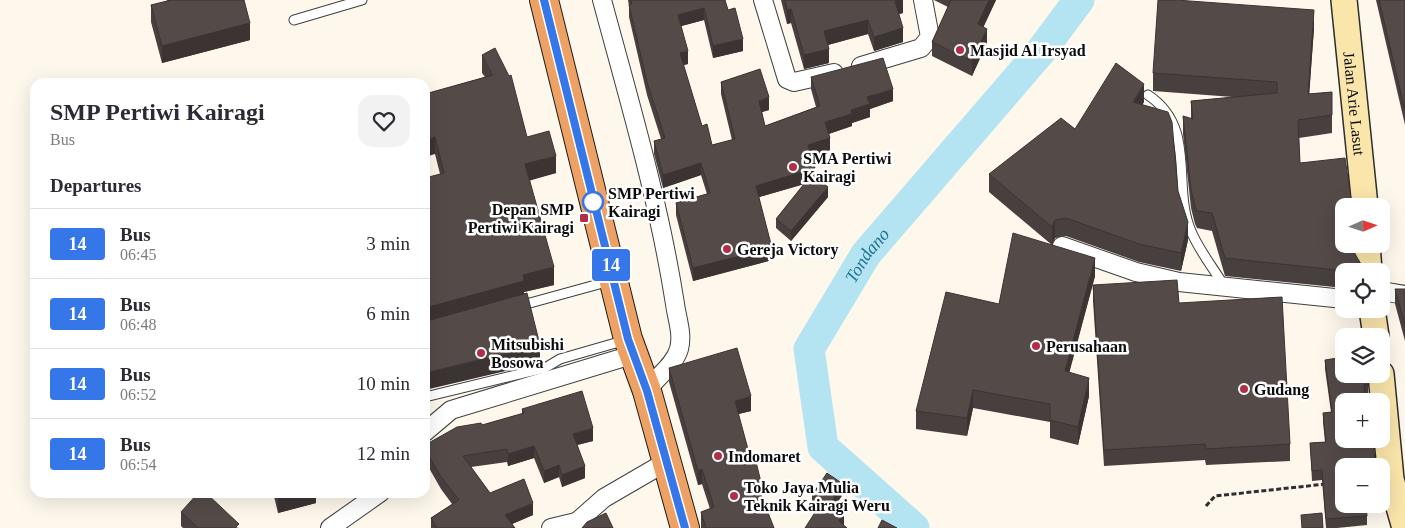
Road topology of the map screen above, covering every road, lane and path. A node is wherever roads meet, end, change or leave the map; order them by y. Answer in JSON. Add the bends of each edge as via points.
{"nodes":[{"id":1,"x":362,"y":0,"type":"edge"},
{"id":2,"x":544,"y":0,"type":"edge"},
{"id":3,"x":602,"y":0,"type":"edge"},
{"id":4,"x":763,"y":0,"type":"edge"},
{"id":5,"x":923,"y":0,"type":"edge"},
{"id":6,"x":1344,"y":0,"type":"edge"},
{"id":7,"x":294,"y":20,"type":"dead end"},
{"id":8,"x":1148,"y":95,"type":"dead end"},
{"id":9,"x":1363,"y":198,"type":"edge"},
{"id":10,"x":1062,"y":246,"type":"edge"},
{"id":11,"x":615,"y":280,"type":"junction"},
{"id":12,"x":1224,"y":286,"type":"junction"},
{"id":13,"x":1390,"y":293,"type":"edge"},
{"id":14,"x":1405,"y":295,"type":"edge"},
{"id":15,"x":1335,"y":298,"type":"edge"},
{"id":16,"x":510,"y":309,"type":"edge"},
{"id":17,"x":632,"y":347,"type":"junction"},
{"id":18,"x":1382,"y":383,"type":"edge"},
{"id":19,"x":647,"y":391,"type":"junction"},
{"id":20,"x":430,"y":396,"type":"edge"},
{"id":21,"x":430,"y":428,"type":"edge"},
{"id":22,"x":666,"y":462,"type":"junction"},
{"id":23,"x":1335,"y":484,"type":"edge"},
{"id":24,"x":372,"y":498,"type":"edge"},
{"id":25,"x":1206,"y":506,"type":"dead end"},
{"id":26,"x":573,"y":525,"type":"edge"},
{"id":27,"x":330,"y":528,"type":"edge"},
{"id":28,"x":552,"y":528,"type":"edge"},
{"id":29,"x":685,"y":528,"type":"edge"},
{"id":30,"x":1405,"y":528,"type":"edge"}],
"edges":[{"from":1,"to":7,"type":"lane"},
{"from":2,"to":11,"type":"highway"},
{"from":3,"to":19,"type":"street","via":[[670,269],[681,338],[672,363],[655,378]]},
{"from":4,"to":5,"type":"street","via":[[784,75],[794,82],[921,48],[930,37]]},
{"from":6,"to":9,"type":"main road","name":"Jalan Arie Lasut"},
{"from":8,"to":12,"type":"lane","via":[[1160,104],[1176,126],[1189,226]]},
{"from":10,"to":12,"type":"street","via":[[1136,272],[1179,282]]},
{"from":11,"to":16,"type":"lane"},
{"from":11,"to":17,"type":"highway"},
{"from":12,"to":15,"type":"street"},
{"from":13,"to":14,"type":"street"},
{"from":17,"to":19,"type":"highway"},
{"from":17,"to":20,"type":"lane","via":[[560,359],[545,368]]},
{"from":17,"to":21,"type":"street","via":[[534,386],[451,410]]},
{"from":18,"to":30,"type":"main road","via":[[1391,479]]},
{"from":19,"to":22,"type":"highway"},
{"from":22,"to":26,"type":"street","via":[[604,498]]},
{"from":22,"to":29,"type":"highway"},
{"from":23,"to":25,"type":"path","via":[[1215,496]]},
{"from":24,"to":27,"type":"street"},
{"from":26,"to":28,"type":"street"}]}
